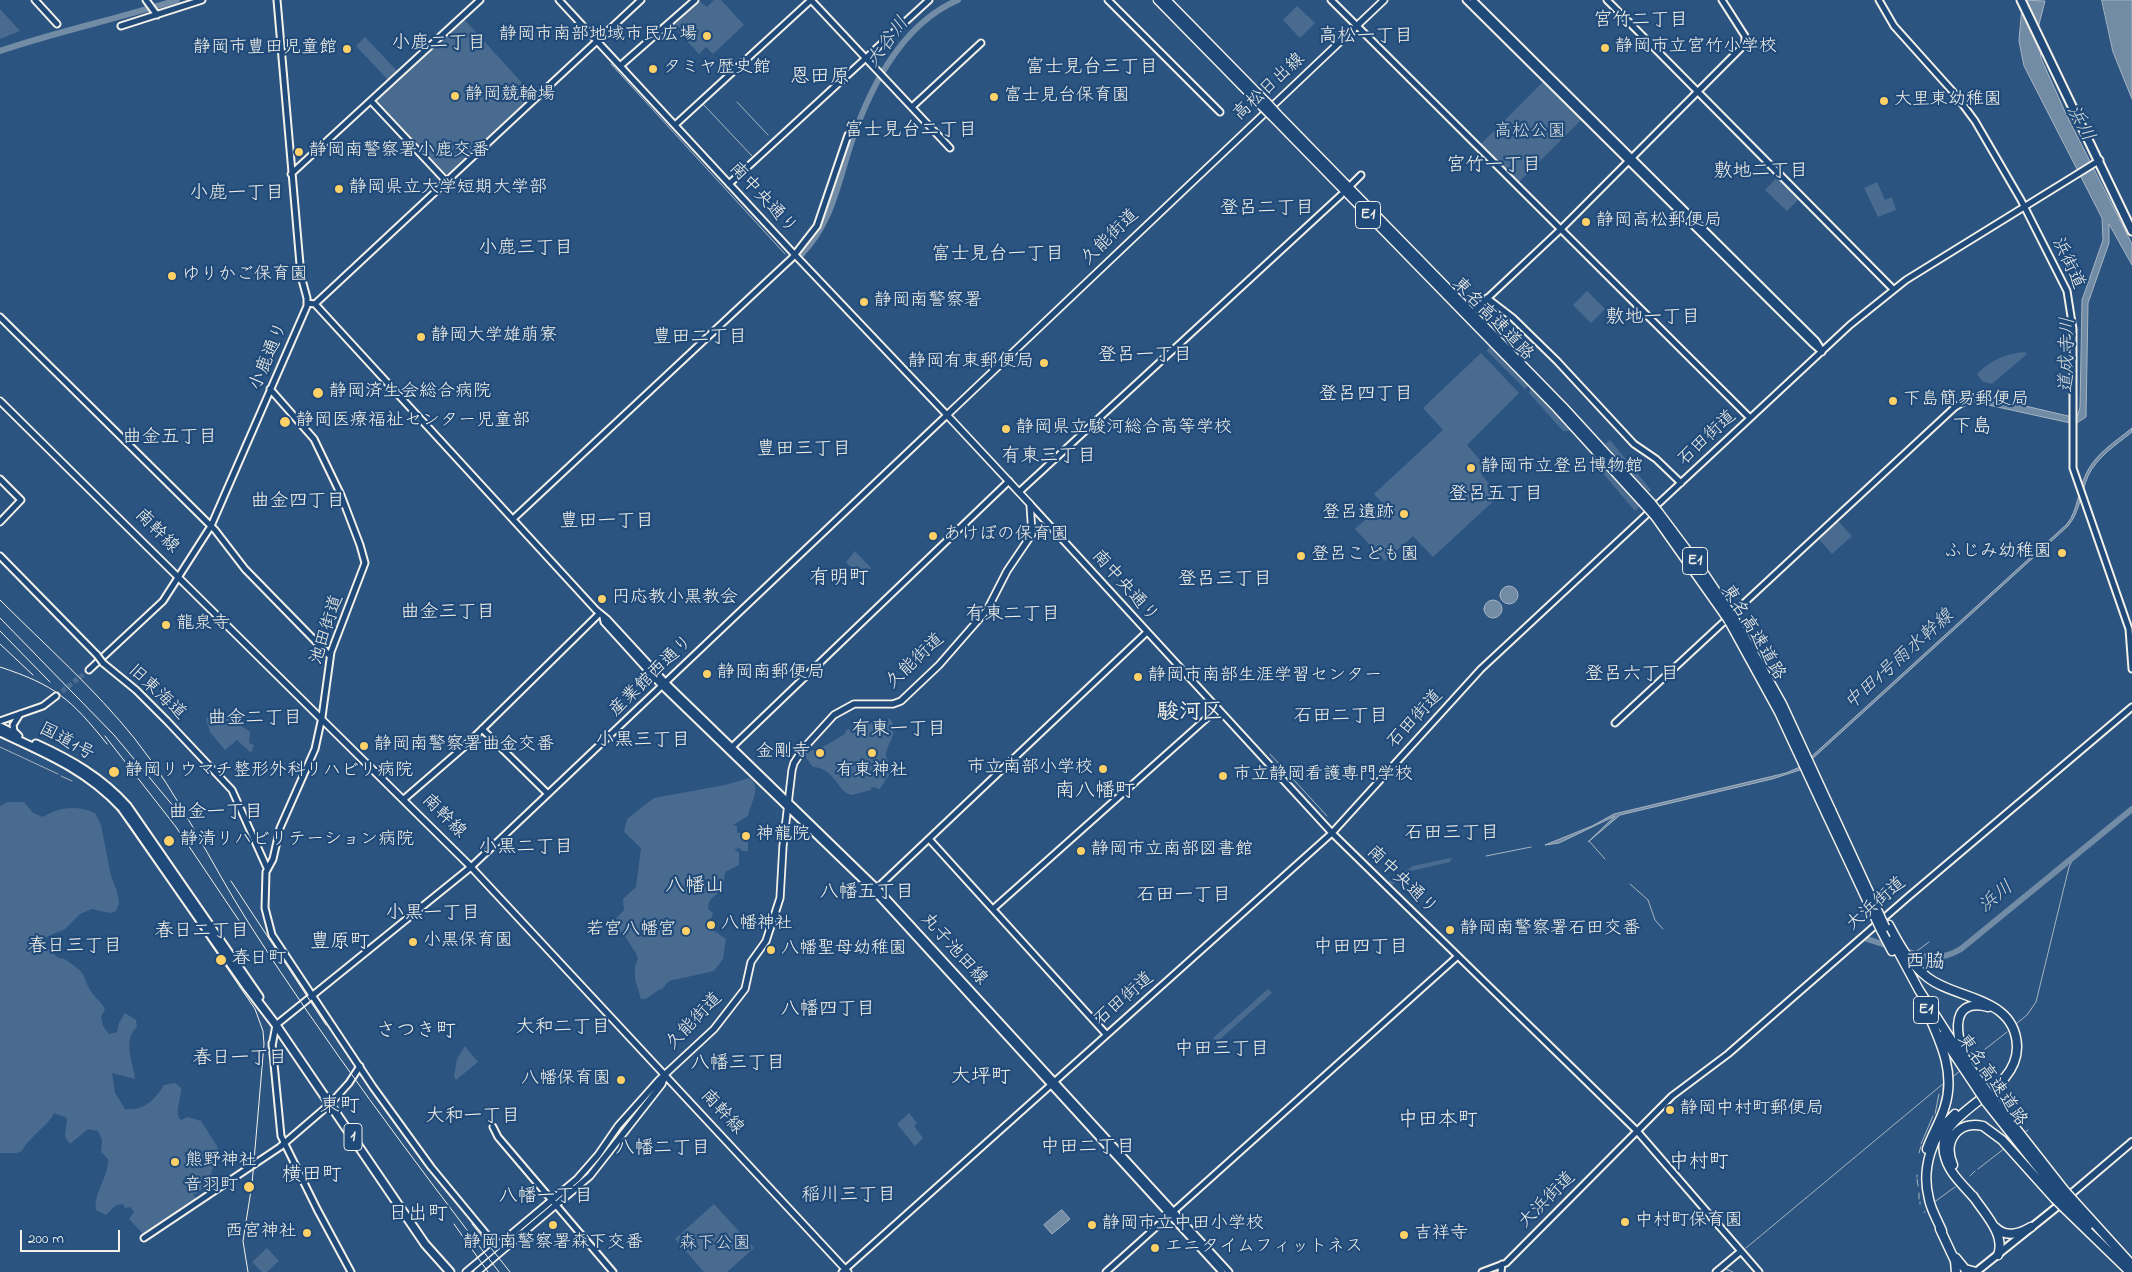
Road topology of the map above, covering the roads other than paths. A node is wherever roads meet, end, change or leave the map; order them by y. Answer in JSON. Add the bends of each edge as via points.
{"nodes":[{"id":1,"x":35,"y":0,"type":"edge"},
{"id":2,"x":147,"y":0,"type":"edge"},
{"id":3,"x":202,"y":0,"type":"edge"},
{"id":4,"x":277,"y":0,"type":"edge"},
{"id":5,"x":480,"y":0,"type":"edge"},
{"id":6,"x":559,"y":0,"type":"edge"},
{"id":7,"x":641,"y":0,"type":"edge"},
{"id":8,"x":695,"y":0,"type":"edge"},
{"id":9,"x":929,"y":0,"type":"edge"},
{"id":10,"x":1108,"y":0,"type":"edge"},
{"id":11,"x":1157,"y":0,"type":"edge"},
{"id":12,"x":1331,"y":0,"type":"edge"},
{"id":13,"x":1384,"y":0,"type":"edge"},
{"id":14,"x":1466,"y":0,"type":"edge"},
{"id":15,"x":1472,"y":0,"type":"edge"},
{"id":16,"x":1607,"y":0,"type":"edge"},
{"id":17,"x":1722,"y":0,"type":"edge"},
{"id":18,"x":1879,"y":0,"type":"edge"},
{"id":19,"x":2021,"y":0,"type":"edge"},
{"id":20,"x":2026,"y":0,"type":"edge"},
{"id":21,"x":1165,"y":3,"type":"edge"},
{"id":22,"x":157,"y":16,"type":"junction"},
{"id":23,"x":57,"y":24,"type":"dead end"},
{"id":24,"x":120,"y":26,"type":"dead end"},
{"id":25,"x":1358,"y":27,"type":"junction"},
{"id":26,"x":596,"y":41,"type":"junction"},
{"id":27,"x":981,"y":43,"type":"dead end"},
{"id":28,"x":865,"y":58,"type":"junction"},
{"id":29,"x":620,"y":66,"type":"junction"},
{"id":30,"x":1698,"y":92,"type":"junction"},
{"id":31,"x":371,"y":101,"type":"junction"},
{"id":32,"x":912,"y":107,"type":"junction"},
{"id":33,"x":1220,"y":112,"type":"dead end"},
{"id":34,"x":675,"y":125,"type":"junction"},
{"id":35,"x":848,"y":135,"type":"dead end"},
{"id":36,"x":950,"y":148,"type":"dead end"},
{"id":37,"x":1630,"y":160,"type":"junction"},
{"id":38,"x":2097,"y":162,"type":"junction"},
{"id":39,"x":291,"y":174,"type":"junction"},
{"id":40,"x":1360,"y":175,"type":"dead end"},
{"id":41,"x":1197,"y":177,"type":"joint"},
{"id":42,"x":446,"y":181,"type":"junction"},
{"id":43,"x":729,"y":184,"type":"junction"},
{"id":44,"x":1352,"y":184,"type":"dead end"},
{"id":45,"x":1341,"y":195,"type":"dead end"},
{"id":46,"x":2024,"y":206,"type":"junction"},
{"id":47,"x":2132,"y":223,"type":"edge"},
{"id":48,"x":1561,"y":229,"type":"junction"},
{"id":49,"x":2132,"y":231,"type":"edge"},
{"id":50,"x":794,"y":255,"type":"junction"},
{"id":51,"x":1894,"y":289,"type":"junction"},
{"id":52,"x":1487,"y":298,"type":"junction"},
{"id":53,"x":307,"y":303,"type":"junction"},
{"id":54,"x":314,"y":304,"type":"junction"},
{"id":55,"x":1470,"y":313,"type":"junction"},
{"id":56,"x":0,"y":317,"type":"edge"},
{"id":57,"x":1822,"y":352,"type":"junction"},
{"id":58,"x":270,"y":389,"type":"junction"},
{"id":59,"x":0,"y":400,"type":"edge"},
{"id":60,"x":1964,"y":401,"type":"dead end"},
{"id":61,"x":947,"y":415,"type":"junction"},
{"id":62,"x":1750,"y":418,"type":"junction"},
{"id":63,"x":0,"y":479,"type":"edge"},
{"id":64,"x":1009,"y":480,"type":"junction"},
{"id":65,"x":1681,"y":483,"type":"junction"},
{"id":66,"x":1019,"y":492,"type":"junction"},
{"id":67,"x":1030,"y":504,"type":"junction"},
{"id":68,"x":513,"y":519,"type":"junction"},
{"id":69,"x":0,"y":522,"type":"edge"},
{"id":70,"x":211,"y":526,"type":"junction"},
{"id":71,"x":0,"y":556,"type":"edge"},
{"id":72,"x":180,"y":577,"type":"junction"},
{"id":73,"x":599,"y":614,"type":"junction"},
{"id":74,"x":1147,"y":632,"type":"junction"},
{"id":75,"x":330,"y":656,"type":"junction"},
{"id":76,"x":2132,"y":669,"type":"edge"},
{"id":77,"x":89,"y":670,"type":"tunnel mouth"},
{"id":78,"x":664,"y":685,"type":"junction"},
{"id":79,"x":56,"y":696,"type":"tunnel mouth"},
{"id":80,"x":2132,"y":707,"type":"edge"},
{"id":81,"x":1217,"y":709,"type":"junction"},
{"id":82,"x":21,"y":714,"type":"junction"},
{"id":83,"x":322,"y":717,"type":"junction"},
{"id":84,"x":0,"y":721,"type":"edge"},
{"id":85,"x":1615,"y":724,"type":"dead end"},
{"id":86,"x":482,"y":729,"type":"junction"},
{"id":87,"x":0,"y":731,"type":"edge"},
{"id":88,"x":19,"y":736,"type":"junction"},
{"id":89,"x":731,"y":746,"type":"junction"},
{"id":90,"x":730,"y":753,"type":"junction"},
{"id":91,"x":548,"y":794,"type":"junction"},
{"id":92,"x":404,"y":798,"type":"junction"},
{"id":93,"x":788,"y":806,"type":"junction"},
{"id":94,"x":1828,"y":811,"type":"junction"},
{"id":95,"x":1332,"y":833,"type":"junction"},
{"id":96,"x":929,"y":839,"type":"junction"},
{"id":97,"x":471,"y":867,"type":"junction"},
{"id":98,"x":268,"y":868,"type":"junction"},
{"id":99,"x":877,"y":888,"type":"junction"},
{"id":100,"x":994,"y":908,"type":"junction"},
{"id":101,"x":1885,"y":928,"type":"junction"},
{"id":102,"x":1894,"y":947,"type":"junction"},
{"id":103,"x":1458,"y":956,"type":"junction"},
{"id":104,"x":312,"y":996,"type":"junction"},
{"id":105,"x":1929,"y":1016,"type":"junction"},
{"id":106,"x":271,"y":1019,"type":"junction"},
{"id":107,"x":1106,"y":1034,"type":"junction"},
{"id":108,"x":1965,"y":1065,"type":"junction"},
{"id":109,"x":360,"y":1066,"type":"junction"},
{"id":110,"x":665,"y":1075,"type":"junction"},
{"id":111,"x":1053,"y":1083,"type":"junction"},
{"id":112,"x":330,"y":1104,"type":"junction"},
{"id":113,"x":493,"y":1127,"type":"dead end"},
{"id":114,"x":1637,"y":1131,"type":"junction"},
{"id":115,"x":284,"y":1142,"type":"junction"},
{"id":116,"x":2132,"y":1142,"type":"edge"},
{"id":117,"x":2132,"y":1147,"type":"edge"},
{"id":118,"x":2094,"y":1175,"type":"junction"},
{"id":119,"x":1975,"y":1200,"type":"junction"},
{"id":120,"x":2065,"y":1200,"type":"junction"},
{"id":121,"x":553,"y":1204,"type":"junction"},
{"id":122,"x":1171,"y":1214,"type":"junction"},
{"id":123,"x":1989,"y":1220,"type":"junction"},
{"id":124,"x":2031,"y":1227,"type":"junction"},
{"id":125,"x":1942,"y":1231,"type":"junction"},
{"id":126,"x":144,"y":1238,"type":"dead end"},
{"id":127,"x":2100,"y":1238,"type":"junction"},
{"id":128,"x":1948,"y":1245,"type":"junction"},
{"id":129,"x":497,"y":1250,"type":"junction"},
{"id":130,"x":1741,"y":1251,"type":"junction"},
{"id":131,"x":1998,"y":1255,"type":"junction"},
{"id":132,"x":1502,"y":1264,"type":"junction"},
{"id":133,"x":2132,"y":1264,"type":"edge"},
{"id":134,"x":845,"y":1271,"type":"edge"},
{"id":135,"x":351,"y":1272,"type":"edge"},
{"id":136,"x":450,"y":1272,"type":"edge"},
{"id":137,"x":466,"y":1272,"type":"edge"},
{"id":138,"x":477,"y":1272,"type":"edge"},
{"id":139,"x":613,"y":1272,"type":"edge"},
{"id":140,"x":1106,"y":1272,"type":"edge"},
{"id":141,"x":1222,"y":1272,"type":"edge"},
{"id":142,"x":1229,"y":1272,"type":"edge"},
{"id":143,"x":1482,"y":1272,"type":"edge"},
{"id":144,"x":1501,"y":1272,"type":"edge"},
{"id":145,"x":1716,"y":1272,"type":"edge"},
{"id":146,"x":1759,"y":1272,"type":"edge"},
{"id":147,"x":1956,"y":1272,"type":"edge"},
{"id":148,"x":1976,"y":1272,"type":"edge"},
{"id":149,"x":2130,"y":1272,"type":"edge"}],
"edges":[{"from":1,"to":23,"type":"street"},
{"from":2,"to":22,"type":"street"},
{"from":3,"to":22,"type":"street"},
{"from":4,"to":39,"type":"street"},
{"from":5,"to":31,"type":"street"},
{"from":6,"to":26,"type":"street","name":"南中央通り"},
{"from":7,"to":26,"type":"street"},
{"from":8,"to":29,"type":"street"},
{"from":9,"to":28,"type":"street"},
{"from":10,"to":33,"type":"street"},
{"from":11,"to":21,"type":"highway","name":"東名高速道路"},
{"from":12,"to":25,"type":"street"},
{"from":13,"to":25,"type":"main road","name":"高松日出線"},
{"from":14,"to":37,"type":"street"},
{"from":15,"to":37,"type":"street"},
{"from":16,"to":30,"type":"street"},
{"from":17,"to":30,"type":"street","via":[[1747,41]]},
{"from":18,"to":46,"type":"street","name":"浜街道","via":[[1894,26],[1965,106]]},
{"from":19,"to":38,"type":"highway"},
{"from":20,"to":38,"type":"highway"},
{"from":21,"to":55,"type":"highway","name":"東名高速道路","number":"E1","bridge":true},
{"from":22,"to":24,"type":"street"},
{"from":25,"to":41,"type":"main road","name":"高松日出線"},
{"from":25,"to":48,"type":"street"},
{"from":26,"to":29,"type":"street","name":"南中央通り"},
{"from":26,"to":42,"type":"street"},
{"from":27,"to":32,"type":"street"},
{"from":28,"to":32,"type":"street"},
{"from":28,"to":34,"type":"street","via":[[811,0]]},
{"from":28,"to":43,"type":"street"},
{"from":29,"to":34,"type":"street","name":"南中央通り"},
{"from":30,"to":37,"type":"street"},
{"from":30,"to":51,"type":"street"},
{"from":31,"to":39,"type":"street"},
{"from":31,"to":42,"type":"street"},
{"from":32,"to":36,"type":"street"},
{"from":34,"to":43,"type":"street","name":"南中央通り"},
{"from":35,"to":50,"type":"street","via":[[817,226]]},
{"from":37,"to":48,"type":"street"},
{"from":37,"to":57,"type":"street"},
{"from":38,"to":46,"type":"street","name":"石田街道"},
{"from":38,"to":47,"type":"highway"},
{"from":38,"to":49,"type":"highway"},
{"from":39,"to":53,"type":"street","via":[[301,276]]},
{"from":40,"to":44,"type":"street"},
{"from":41,"to":61,"type":"main road","name":"久能街道"},
{"from":42,"to":54,"type":"street"},
{"from":43,"to":50,"type":"street","name":"南中央通り"},
{"from":45,"to":66,"type":"street"},
{"from":46,"to":51,"type":"street","name":"石田街道"},
{"from":46,"to":76,"type":"street","name":"浜街道","via":[[2070,299],[2073,328],[2072,458],[2078,484],[2129,629]]},
{"from":48,"to":52,"type":"street"},
{"from":48,"to":62,"type":"street"},
{"from":50,"to":61,"type":"street","name":"南中央通り"},
{"from":50,"to":68,"type":"street"},
{"from":51,"to":57,"type":"street","name":"石田街道"},
{"from":52,"to":55,"type":"street"},
{"from":52,"to":65,"type":"street","via":[[1513,318],[1557,361],[1634,444],[1656,459]]},
{"from":53,"to":54,"type":"street"},
{"from":53,"to":58,"type":"street","name":"小鹿通り"},
{"from":54,"to":68,"type":"street","name":"丸子池田線"},
{"from":55,"to":94,"type":"highway","name":"東名高速道路","number":"E1","bridge":true,"via":[[1649,505],[1701,569],[1773,692]]},
{"from":56,"to":70,"type":"street"},
{"from":57,"to":62,"type":"street","name":"石田街道"},
{"from":58,"to":70,"type":"street","name":"小鹿通り"},
{"from":58,"to":75,"type":"street","name":"池田街道","via":[[314,439],[341,495],[364,555],[364,568]]},
{"from":59,"to":72,"type":"main road","name":"南幹線"},
{"from":60,"to":85,"type":"street"},
{"from":61,"to":64,"type":"main road"},
{"from":61,"to":78,"type":"street","name":"産業館西通り"},
{"from":62,"to":65,"type":"street","name":"石田街道"},
{"from":63,"to":69,"type":"street","via":[[21,500]]},
{"from":64,"to":66,"type":"main road"},
{"from":64,"to":89,"type":"street"},
{"from":65,"to":95,"type":"street","name":"石田街道","via":[[1481,668]]},
{"from":66,"to":67,"type":"main road"},
{"from":67,"to":74,"type":"street","name":"南中央通り"},
{"from":67,"to":93,"type":"main road","name":"久能街道","via":[[1033,530],[1030,539],[1007,571],[980,619],[901,701],[849,705],[826,722],[794,763]]},
{"from":68,"to":73,"type":"street","name":"丸子池田線"},
{"from":70,"to":72,"type":"street","name":"小鹿通り"},
{"from":70,"to":75,"type":"street","via":[[245,569]]},
{"from":71,"to":98,"type":"street","name":"旧東海道","bridge":true,"via":[[232,790]]},
{"from":72,"to":77,"type":"street","name":"小鹿通り","via":[[160,605]]},
{"from":72,"to":83,"type":"main road","name":"南幹線"},
{"from":73,"to":78,"type":"street","name":"丸子池田線"},
{"from":73,"to":86,"type":"street"},
{"from":74,"to":81,"type":"street","name":"南中央通り"},
{"from":74,"to":96,"type":"street"},
{"from":75,"to":83,"type":"street","name":"池田街道"},
{"from":78,"to":89,"type":"street","name":"丸子池田線"},
{"from":78,"to":90,"type":"street","name":"丸子池田線"},
{"from":78,"to":91,"type":"street","name":"産業館西通り"},
{"from":79,"to":82,"type":"street","via":[[43,706]]},
{"from":80,"to":114,"type":"street","name":"大浜街道","via":[[1728,1054],[1672,1096]]},
{"from":81,"to":95,"type":"street","name":"南中央通り"},
{"from":81,"to":100,"type":"street"},
{"from":82,"to":84,"type":"street"},
{"from":82,"to":88,"type":"street","via":[[13,725]]},
{"from":83,"to":92,"type":"main road","name":"南幹線"},
{"from":83,"to":98,"type":"street","name":"池田街道","via":[[308,768],[280,828],[274,859]]},
{"from":86,"to":91,"type":"street"},
{"from":86,"to":92,"type":"street"},
{"from":87,"to":88,"type":"highway","name":"国道1号","number":"1"},
{"from":87,"to":106,"type":"highway","name":"国道1号","number":"1","via":[[76,769],[111,796],[133,822]]},
{"from":88,"to":106,"type":"highway","name":"国道1号","number":"1","via":[[80,765],[127,806],[253,986]]},
{"from":89,"to":90,"type":"street"},
{"from":89,"to":93,"type":"street","name":"丸子池田線"},
{"from":90,"to":93,"type":"street","name":"丸子池田線"},
{"from":91,"to":97,"type":"street","name":"産業館西通り"},
{"from":92,"to":97,"type":"main road","name":"南幹線"},
{"from":93,"to":99,"type":"street","name":"丸子池田線"},
{"from":93,"to":110,"type":"main road","name":"久能街道","via":[[780,898],[766,940],[751,962],[745,990],[714,1029]]},
{"from":93,"to":111,"type":"street","name":"丸子池田線","via":[[874,891],[1036,1069]]},
{"from":94,"to":101,"type":"highway","name":"東名高速道路","number":"E1","bridge":true},
{"from":94,"to":101,"type":"highway","name":"東名高速道路","number":"E1","bridge":true},
{"from":95,"to":103,"type":"street","name":"南中央通り"},
{"from":95,"to":107,"type":"street","name":"石田街道"},
{"from":96,"to":99,"type":"street"},
{"from":96,"to":100,"type":"street"},
{"from":97,"to":104,"type":"street","name":"産業館西通り"},
{"from":97,"to":110,"type":"main road","name":"南幹線"},
{"from":98,"to":104,"type":"street","name":"池田街道","via":[[265,901],[268,926]]},
{"from":99,"to":111,"type":"street","name":"丸子池田線"},
{"from":100,"to":107,"type":"street"},
{"from":101,"to":102,"type":"highway","name":"東名高速道路","number":"E1"},
{"from":102,"to":105,"type":"highway","name":"東名高速道路","number":"E1"},
{"from":102,"to":108,"type":"highway","name":"東名高速道路","number":"E1"},
{"from":102,"to":119,"type":"highway","via":[[1943,987],[1995,1007],[2014,1030],[2016,1054],[2008,1075],[1998,1087],[1956,1119],[1944,1140],[1948,1166]]},
{"from":103,"to":114,"type":"street","name":"南中央通り"},
{"from":103,"to":122,"type":"street"},
{"from":104,"to":106,"type":"street","name":"産業館西通り"},
{"from":104,"to":109,"type":"street"},
{"from":105,"to":108,"type":"highway","name":"東名高速道路","number":"E1"},
{"from":105,"to":125,"type":"highway","via":[[1944,1054],[1949,1080],[1945,1108],[1930,1141],[1923,1167],[1925,1199]]},
{"from":106,"to":112,"type":"highway","name":"国道1号","number":"1"},
{"from":106,"to":115,"type":"street","via":[[276,1098]]},
{"from":107,"to":111,"type":"street","name":"石田街道"},
{"from":108,"to":120,"type":"highway","name":"東名高速道路","number":"E1","bridge":true},
{"from":108,"to":125,"type":"highway","via":[[1958,1039],[1958,1020],[1965,1010],[1988,1007],[2010,1028],[2013,1056],[2000,1079],[1953,1116],[1932,1148],[1927,1168],[1928,1198]]},
{"from":109,"to":112,"type":"street","via":[[349,1084]]},
{"from":109,"to":129,"type":"street","via":[[431,1167]]},
{"from":110,"to":121,"type":"main road","name":"久能街道","via":[[662,1084],[599,1165]]},
{"from":110,"to":134,"type":"main road","name":"南幹線"},
{"from":111,"to":122,"type":"street"},
{"from":111,"to":134,"type":"street","name":"石田街道"},
{"from":112,"to":115,"type":"street"},
{"from":112,"to":136,"type":"highway","name":"国道1号","number":"1","via":[[425,1244]]},
{"from":113,"to":121,"type":"street"},
{"from":114,"to":130,"type":"street","name":"南中央通り"},
{"from":114,"to":132,"type":"street","name":"大浜街道"},
{"from":115,"to":126,"type":"street","via":[[265,1159]]},
{"from":115,"to":135,"type":"street"},
{"from":116,"to":118,"type":"main road"},
{"from":117,"to":118,"type":"main road"},
{"from":118,"to":120,"type":"main road"},
{"from":119,"to":120,"type":"highway","via":[[1953,1164],[1949,1147],[1957,1131],[1976,1124],[1989,1129]]},
{"from":119,"to":123,"type":"highway"},
{"from":120,"to":124,"type":"main road"},
{"from":120,"to":127,"type":"highway","name":"東名高速道路","number":"E1"},
{"from":121,"to":129,"type":"main road","name":"久能街道"},
{"from":121,"to":139,"type":"street"},
{"from":122,"to":140,"type":"street"},
{"from":122,"to":141,"type":"street"},
{"from":122,"to":142,"type":"street"},
{"from":123,"to":124,"type":"highway","via":[[1999,1231],[2009,1234]]},
{"from":123,"to":131,"type":"highway","via":[[1999,1237]]},
{"from":124,"to":131,"type":"main road"},
{"from":125,"to":128,"type":"highway"},
{"from":127,"to":133,"type":"highway","name":"東名高速道路","number":"E1"},
{"from":127,"to":149,"type":"highway"},
{"from":128,"to":147,"type":"highway"},
{"from":128,"to":148,"type":"highway","via":[[1962,1266]]},
{"from":129,"to":137,"type":"main road"},
{"from":129,"to":138,"type":"main road"},
{"from":130,"to":145,"type":"street"},
{"from":130,"to":146,"type":"street","name":"南中央通り"},
{"from":131,"to":148,"type":"main road"},
{"from":132,"to":143,"type":"street","name":"大浜街道"},
{"from":132,"to":144,"type":"street"}]}
